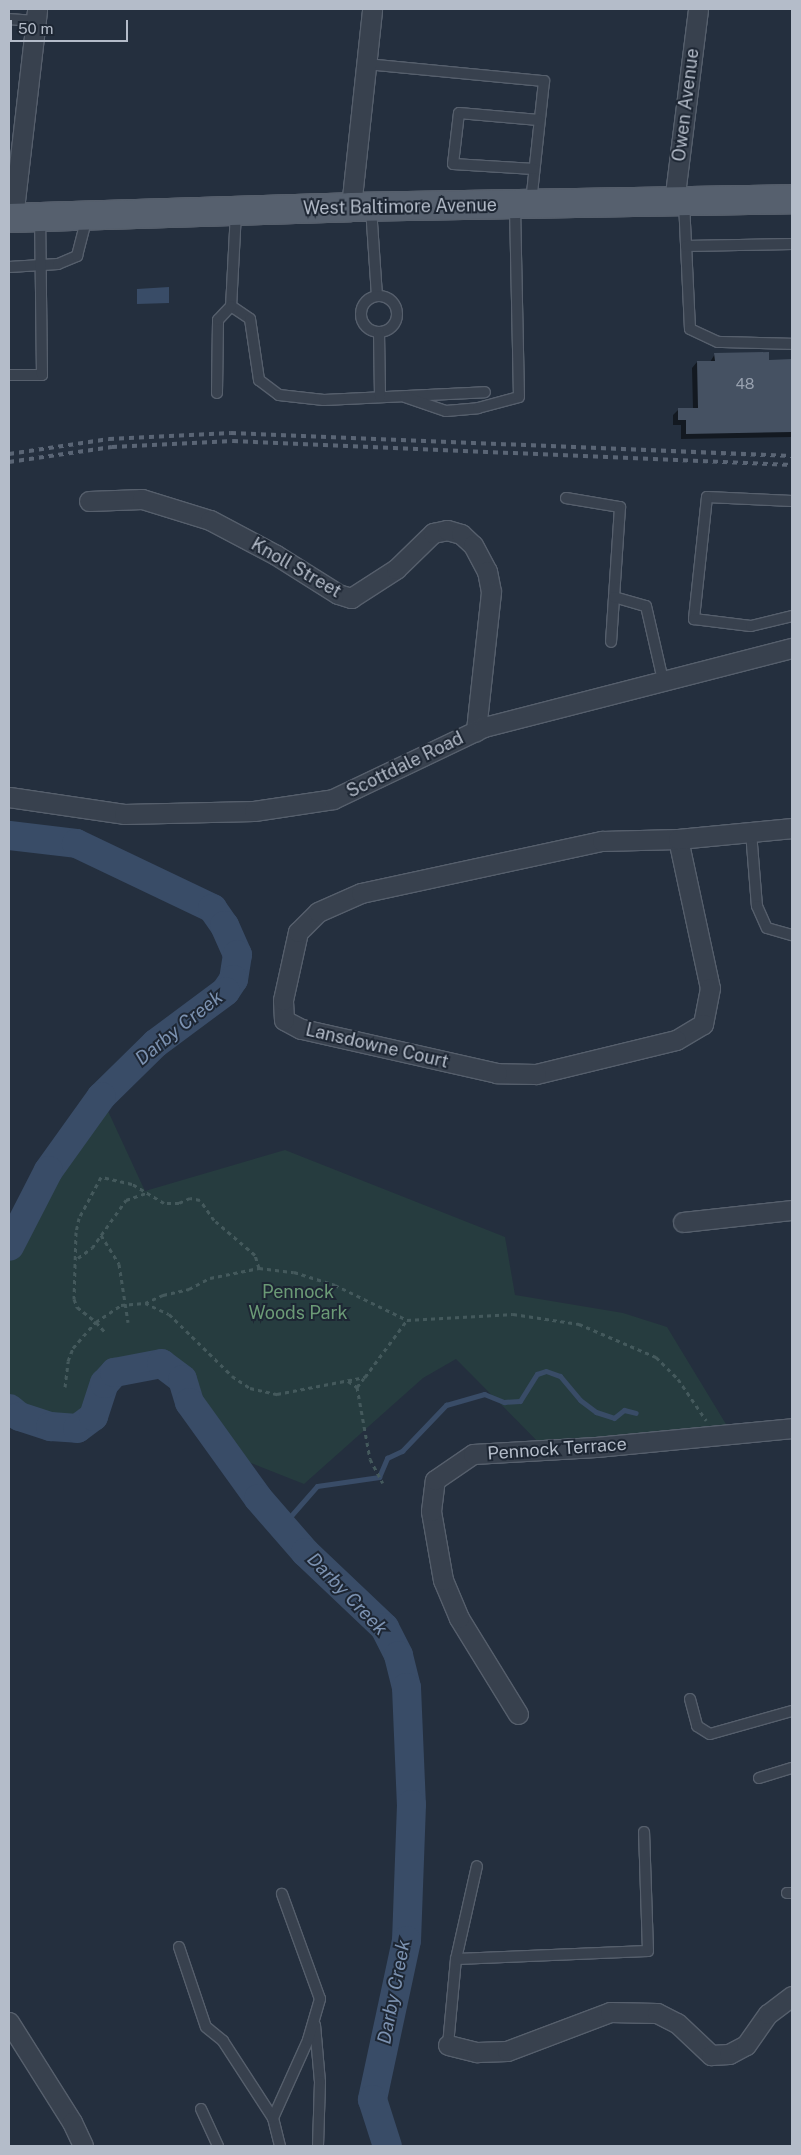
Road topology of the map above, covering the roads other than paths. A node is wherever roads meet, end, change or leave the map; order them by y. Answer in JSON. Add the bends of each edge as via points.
{"nodes":[{"id":1,"x":372,"y":9,"type":"edge"},
{"id":2,"x":698,"y":9,"type":"edge"},
{"id":3,"x":36,"y":15,"type":"edge"},
{"id":4,"x":9,"y":19,"type":"edge"},
{"id":5,"x":366,"y":64,"type":"junction"},
{"id":6,"x":539,"y":120,"type":"junction"},
{"id":7,"x":534,"y":169,"type":"junction"},
{"id":8,"x":792,"y":199,"type":"edge"},
{"id":9,"x":679,"y":201,"type":"junction"},
{"id":10,"x":523,"y":204,"type":"junction"},
{"id":11,"x":361,"y":207,"type":"junction"},
{"id":12,"x":236,"y":211,"type":"junction"},
{"id":13,"x":87,"y":216,"type":"junction"},
{"id":14,"x":40,"y":217,"type":"junction"},
{"id":15,"x":11,"y":218,"type":"edge"},
{"id":16,"x":792,"y":244,"type":"edge"},
{"id":17,"x":686,"y":246,"type":"junction"},
{"id":18,"x":9,"y":267,"type":"edge"},
{"id":19,"x":41,"y":267,"type":"junction"},
{"id":20,"x":377,"y":296,"type":"junction"},
{"id":21,"x":230,"y":306,"type":"junction"},
{"id":22,"x":379,"y":332,"type":"junction"},
{"id":23,"x":792,"y":344,"type":"edge"},
{"id":24,"x":9,"y":375,"type":"edge"},
{"id":25,"x":485,"y":392,"type":"dead end"},
{"id":26,"x":217,"y":394,"type":"dead end"},
{"id":27,"x":403,"y":396,"type":"junction"},
{"id":28,"x":380,"y":397,"type":"junction"},
{"id":29,"x":566,"y":498,"type":"dead end"},
{"id":30,"x":89,"y":501,"type":"dead end"},
{"id":31,"x":792,"y":501,"type":"edge"},
{"id":32,"x":614,"y":596,"type":"junction"},
{"id":33,"x":792,"y":616,"type":"edge"},
{"id":34,"x":611,"y":642,"type":"dead end"},
{"id":35,"x":792,"y":648,"type":"edge"},
{"id":36,"x":663,"y":680,"type":"junction"},
{"id":37,"x":476,"y":731,"type":"junction"},
{"id":38,"x":9,"y":797,"type":"edge"},
{"id":39,"x":792,"y":828,"type":"edge"},
{"id":40,"x":751,"y":832,"type":"junction"},
{"id":41,"x":678,"y":840,"type":"junction"},
{"id":42,"x":792,"y":935,"type":"edge"},
{"id":43,"x":792,"y":1210,"type":"edge"},
{"id":44,"x":682,"y":1222,"type":"dead end"},
{"id":45,"x":792,"y":1428,"type":"edge"},
{"id":46,"x":690,"y":1699,"type":"dead end"},
{"id":47,"x":792,"y":1711,"type":"edge"},
{"id":48,"x":518,"y":1714,"type":"dead end"},
{"id":49,"x":792,"y":1768,"type":"edge"},
{"id":50,"x":759,"y":1778,"type":"dead end"},
{"id":51,"x":644,"y":1832,"type":"dead end"},
{"id":52,"x":477,"y":1866,"type":"dead end"},
{"id":53,"x":282,"y":1894,"type":"dead end"},
{"id":54,"x":178,"y":1947,"type":"dead end"},
{"id":55,"x":456,"y":1959,"type":"junction"},
{"id":56,"x":792,"y":1996,"type":"edge"},
{"id":57,"x":315,"y":2019,"type":"junction"},
{"id":58,"x":9,"y":2022,"type":"edge"},
{"id":59,"x":448,"y":2045,"type":"joint"},
{"id":60,"x":201,"y":2109,"type":"dead end"},
{"id":61,"x":273,"y":2118,"type":"junction"},
{"id":62,"x":83,"y":2146,"type":"edge"},
{"id":63,"x":218,"y":2146,"type":"edge"},
{"id":64,"x":280,"y":2146,"type":"edge"},
{"id":65,"x":318,"y":2146,"type":"edge"}],
"edges":[{"from":1,"to":5,"type":"street"},
{"from":2,"to":9,"type":"street","name":"Owen Avenue"},
{"from":3,"to":4,"type":"lane"},
{"from":3,"to":15,"type":"street"},
{"from":5,"to":6,"type":"lane","via":[[544,81]]},
{"from":5,"to":11,"type":"street"},
{"from":6,"to":7,"type":"lane"},
{"from":6,"to":7,"type":"lane","via":[[459,113],[453,164]]},
{"from":7,"to":10,"type":"lane"},
{"from":8,"to":9,"type":"main road","name":"West Baltimore Avenue"},
{"from":9,"to":10,"type":"main road","name":"West Baltimore Avenue"},
{"from":9,"to":17,"type":"lane"},
{"from":10,"to":11,"type":"main road","name":"West Baltimore Avenue"},
{"from":10,"to":27,"type":"lane","via":[[519,397],[478,408],[446,411],[424,406]]},
{"from":11,"to":12,"type":"main road","name":"West Baltimore Avenue"},
{"from":11,"to":20,"type":"lane"},
{"from":12,"to":13,"type":"main road","name":"West Baltimore Avenue"},
{"from":12,"to":21,"type":"lane"},
{"from":13,"to":14,"type":"main road","name":"West Baltimore Avenue"},
{"from":13,"to":19,"type":"lane","via":[[77,256]]},
{"from":14,"to":15,"type":"main road","name":"West Baltimore Avenue"},
{"from":14,"to":19,"type":"lane"},
{"from":16,"to":17,"type":"lane"},
{"from":17,"to":23,"type":"lane","via":[[690,329],[718,342]]},
{"from":18,"to":19,"type":"lane"},
{"from":19,"to":24,"type":"lane","via":[[42,375]]},
{"from":20,"to":22,"type":"lane","via":[[364,305],[361,317],[367,328]]},
{"from":20,"to":22,"type":"lane","via":[[391,301],[397,311],[391,328]]},
{"from":21,"to":26,"type":"lane","via":[[218,320]]},
{"from":21,"to":28,"type":"lane","via":[[250,319],[260,380],[279,395],[324,400]]},
{"from":22,"to":28,"type":"lane"},
{"from":25,"to":27,"type":"lane"},
{"from":27,"to":28,"type":"lane"},
{"from":29,"to":32,"type":"lane","via":[[620,507]]},
{"from":30,"to":37,"type":"street","name":"Knoll Street","via":[[142,499],[210,520],[276,554],[338,594],[351,598],[396,568],[434,533],[447,530],[461,534],[473,544],[486,571],[491,592]]},
{"from":31,"to":33,"type":"lane","via":[[707,497],[694,619],[751,626]]},
{"from":32,"to":34,"type":"lane"},
{"from":32,"to":36,"type":"lane","via":[[646,606]]},
{"from":35,"to":36,"type":"street","name":"Scottdale Road"},
{"from":36,"to":37,"type":"street","name":"Scottdale Road"},
{"from":37,"to":38,"type":"street","name":"Scottdale Road","via":[[333,799],[254,811],[124,814]]},
{"from":39,"to":40,"type":"street","name":"Lansdowne Court"},
{"from":40,"to":41,"type":"street","name":"Lansdowne Court"},
{"from":40,"to":42,"type":"lane","via":[[757,906],[767,928]]},
{"from":41,"to":41,"type":"street","name":"Lansdowne Court","via":[[602,841],[361,893],[318,912],[298,932],[283,1000],[284,1020],[301,1029],[497,1073],[536,1074],[676,1040],[703,1024],[710,988]]},
{"from":43,"to":44,"type":"street"},
{"from":45,"to":48,"type":"street","name":"Pennock Terrace","via":[[596,1447],[473,1454],[435,1480],[431,1511],[443,1580],[459,1618]]},
{"from":46,"to":47,"type":"lane","via":[[697,1726],[710,1734]]},
{"from":49,"to":50,"type":"lane"},
{"from":51,"to":55,"type":"lane","via":[[648,1951]]},
{"from":52,"to":55,"type":"lane"},
{"from":53,"to":57,"type":"lane","via":[[320,1999]]},
{"from":54,"to":61,"type":"lane","via":[[206,2027],[223,2041]]},
{"from":55,"to":59,"type":"lane"},
{"from":56,"to":59,"type":"street","via":[[768,2014],[746,2045],[729,2054],[711,2054],[676,2023],[657,2013],[610,2012],[507,2051],[478,2052]]},
{"from":57,"to":61,"type":"lane"},
{"from":57,"to":65,"type":"lane","via":[[320,2082]]},
{"from":58,"to":62,"type":"street","via":[[72,2122]]},
{"from":60,"to":63,"type":"lane"},
{"from":61,"to":64,"type":"lane"}]}
